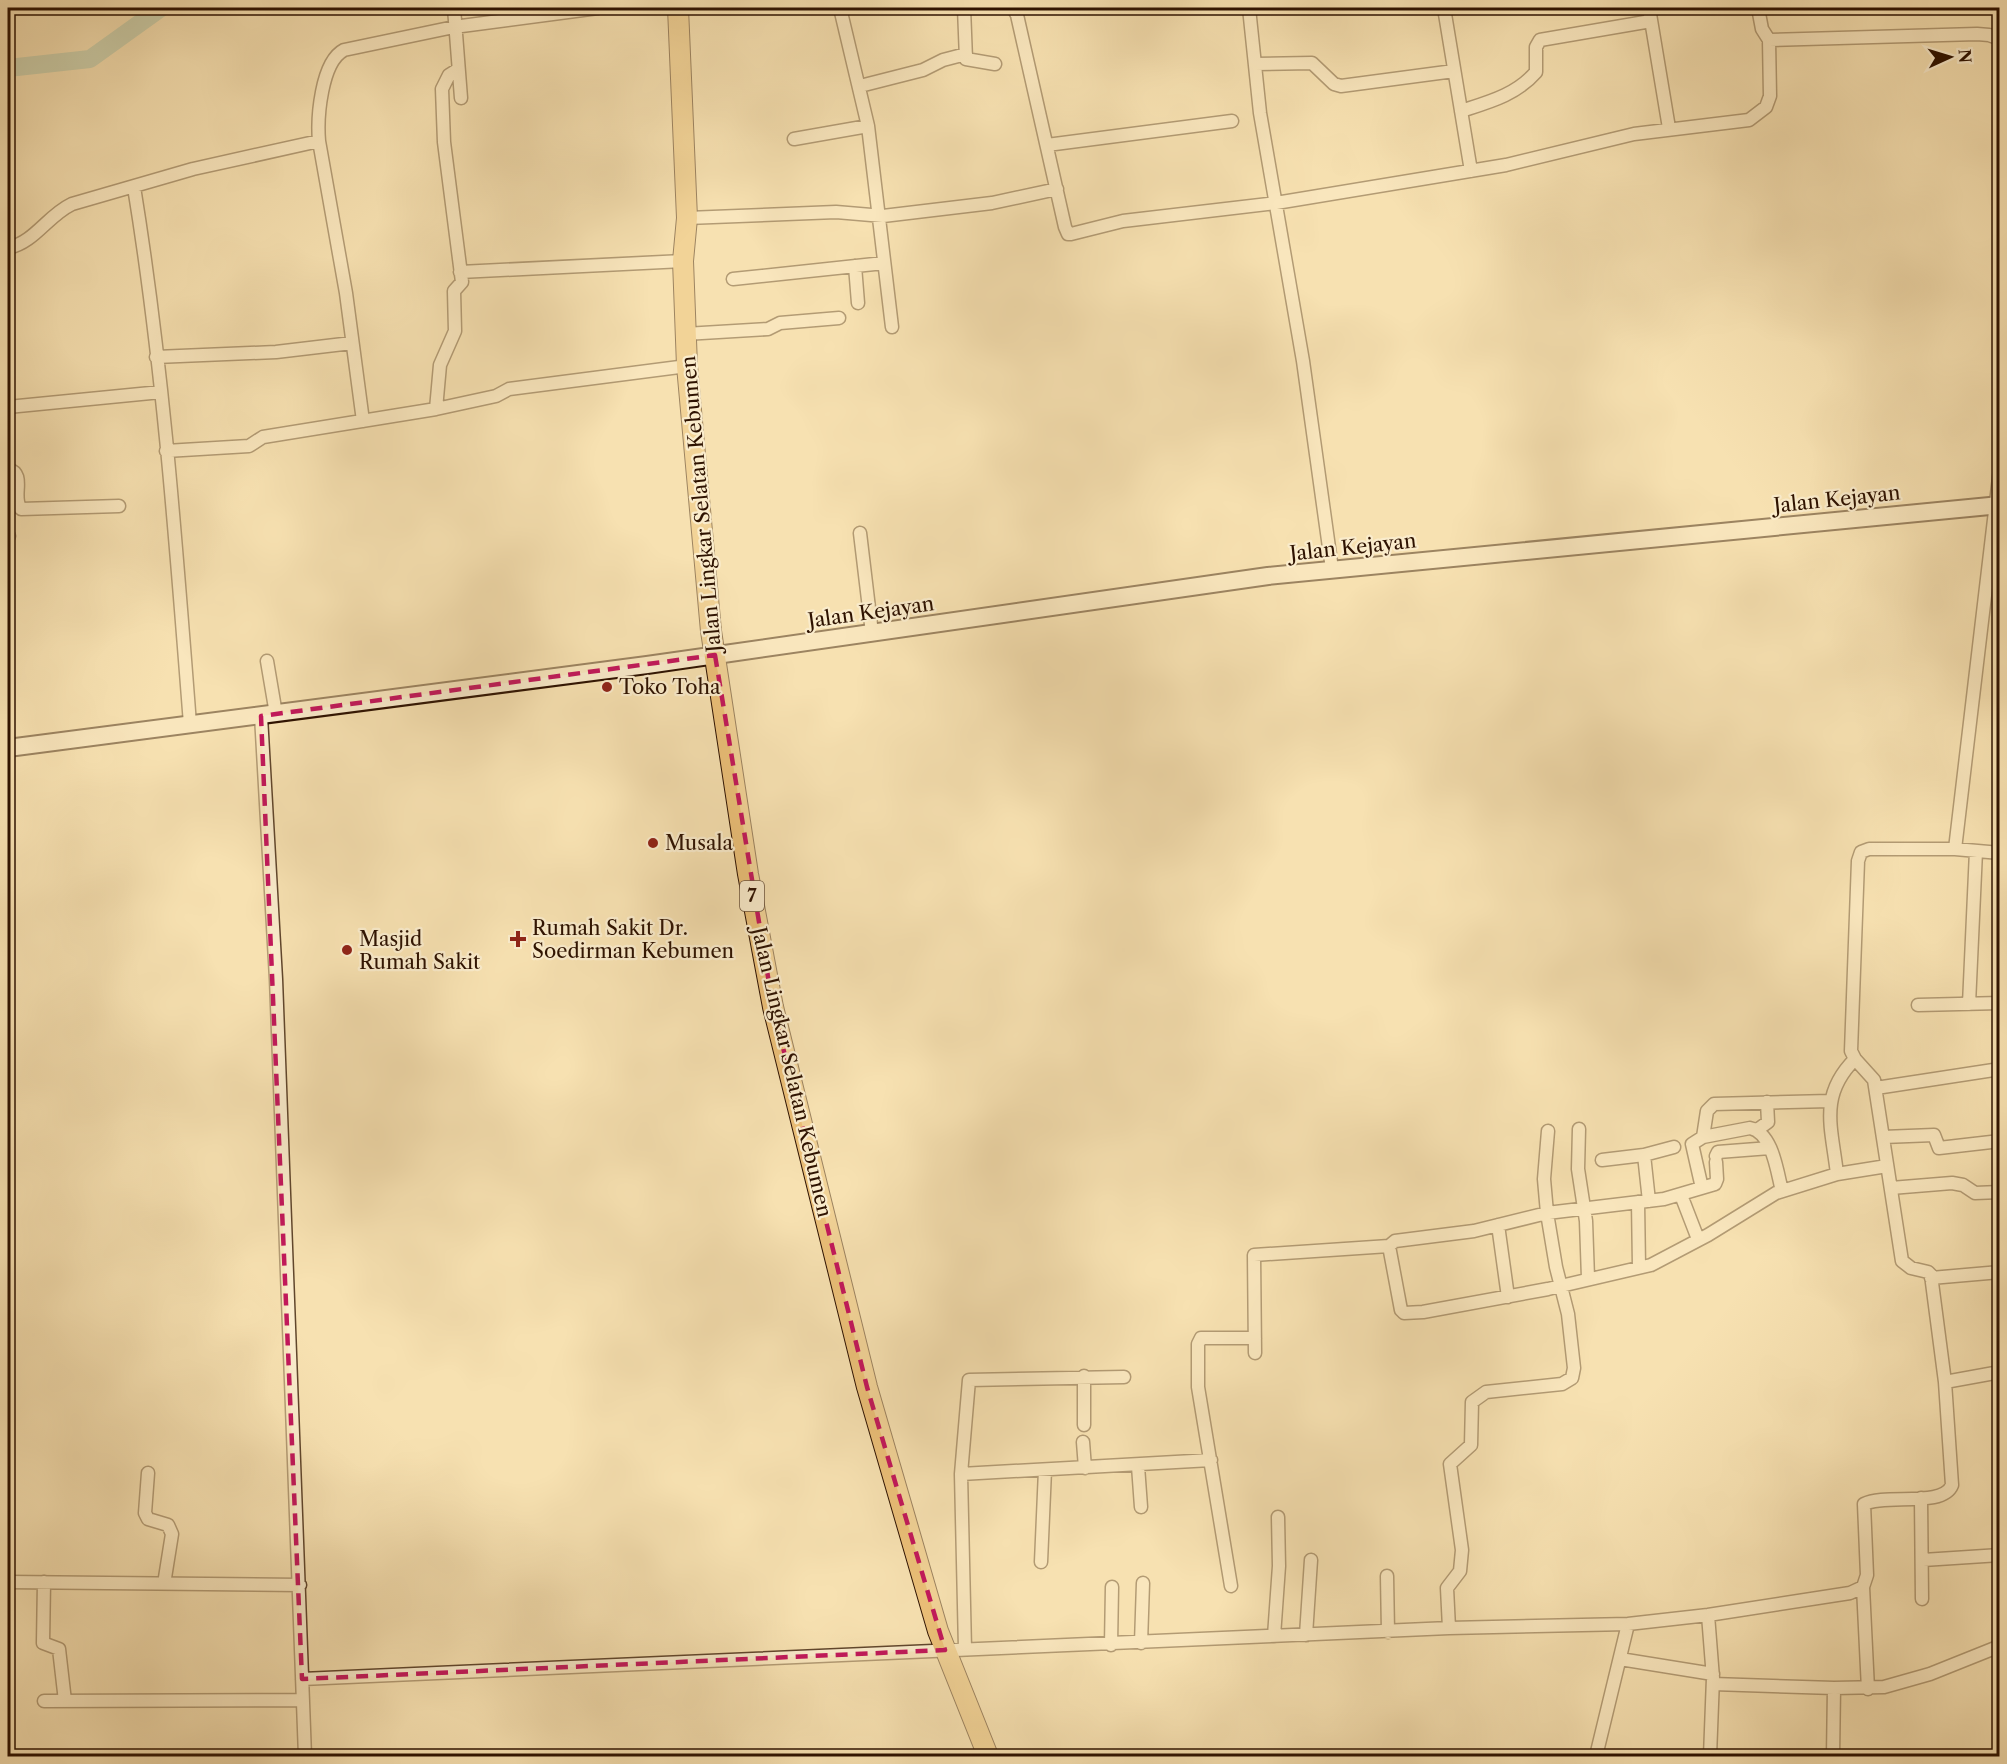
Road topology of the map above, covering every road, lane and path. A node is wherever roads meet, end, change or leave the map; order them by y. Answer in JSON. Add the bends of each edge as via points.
{"nodes":[{"id":1,"x":454,"y":8,"type":"edge"},
{"id":2,"x":598,"y":8,"type":"edge"},
{"id":3,"x":678,"y":8,"type":"edge"},
{"id":4,"x":840,"y":8,"type":"edge"},
{"id":5,"x":966,"y":8,"type":"edge"},
{"id":6,"x":1013,"y":8,"type":"edge"},
{"id":7,"x":1248,"y":8,"type":"edge"},
{"id":8,"x":1444,"y":8,"type":"edge"},
{"id":9,"x":1649,"y":8,"type":"edge"},
{"id":10,"x":1758,"y":8,"type":"edge"},
{"id":11,"x":1652,"y":21,"type":"junction"},
{"id":12,"x":454,"y":27,"type":"junction"},
{"id":13,"x":2000,"y":39,"type":"edge"},
{"id":14,"x":1769,"y":40,"type":"junction"},
{"id":15,"x":966,"y":54,"type":"junction"},
{"id":16,"x":995,"y":64,"type":"dead end"},
{"id":17,"x":1255,"y":64,"type":"junction"},
{"id":18,"x":457,"y":70,"type":"junction"},
{"id":19,"x":1454,"y":71,"type":"junction"},
{"id":20,"x":860,"y":86,"type":"junction"},
{"id":21,"x":461,"y":98,"type":"dead end"},
{"id":22,"x":1461,"y":111,"type":"junction"},
{"id":23,"x":1232,"y":121,"type":"dead end"},
{"id":24,"x":868,"y":126,"type":"junction"},
{"id":25,"x":1669,"y":128,"type":"junction"},
{"id":26,"x":794,"y":139,"type":"dead end"},
{"id":27,"x":319,"y":141,"type":"junction"},
{"id":28,"x":1047,"y":146,"type":"junction"},
{"id":29,"x":1470,"y":171,"type":"junction"},
{"id":30,"x":134,"y":187,"type":"junction"},
{"id":31,"x":1057,"y":189,"type":"junction"},
{"id":32,"x":1276,"y":203,"type":"junction"},
{"id":33,"x":880,"y":216,"type":"junction"},
{"id":34,"x":687,"y":218,"type":"junction"},
{"id":35,"x":8,"y":248,"type":"edge"},
{"id":36,"x":683,"y":261,"type":"junction"},
{"id":37,"x":885,"y":263,"type":"junction"},
{"id":38,"x":855,"y":266,"type":"junction"},
{"id":39,"x":460,"y":272,"type":"junction"},
{"id":40,"x":733,"y":279,"type":"dead end"},
{"id":41,"x":858,"y":303,"type":"dead end"},
{"id":42,"x":839,"y":318,"type":"dead end"},
{"id":43,"x":892,"y":327,"type":"dead end"},
{"id":44,"x":685,"y":334,"type":"junction"},
{"id":45,"x":352,"y":343,"type":"junction"},
{"id":46,"x":156,"y":357,"type":"junction"},
{"id":47,"x":687,"y":366,"type":"junction"},
{"id":48,"x":161,"y":392,"type":"junction"},
{"id":49,"x":8,"y":407,"type":"edge"},
{"id":50,"x":436,"y":409,"type":"junction"},
{"id":51,"x":363,"y":421,"type":"junction"},
{"id":52,"x":166,"y":451,"type":"junction"},
{"id":53,"x":8,"y":469,"type":"edge"},
{"id":54,"x":2000,"y":469,"type":"edge"},
{"id":55,"x":1997,"y":505,"type":"edge"},
{"id":56,"x":118,"y":506,"type":"dead end"},
{"id":57,"x":860,"y":532,"type":"dead end"},
{"id":58,"x":1332,"y":569,"type":"junction"},
{"id":59,"x":872,"y":633,"type":"junction"},
{"id":60,"x":715,"y":655,"type":"junction"},
{"id":61,"x":267,"y":661,"type":"dead end"},
{"id":62,"x":269,"y":715,"type":"junction"},
{"id":63,"x":190,"y":724,"type":"junction"},
{"id":64,"x":8,"y":748,"type":"edge"},
{"id":65,"x":1955,"y":849,"type":"junction"},
{"id":66,"x":1976,"y":851,"type":"junction"},
{"id":67,"x":2000,"y":853,"type":"edge"},
{"id":68,"x":2000,"y":1003,"type":"edge"},
{"id":69,"x":1969,"y":1004,"type":"junction"},
{"id":70,"x":1918,"y":1005,"type":"dead end"},
{"id":71,"x":1855,"y":1059,"type":"junction"},
{"id":72,"x":2000,"y":1070,"type":"edge"},
{"id":73,"x":1876,"y":1088,"type":"junction"},
{"id":74,"x":1830,"y":1101,"type":"junction"},
{"id":75,"x":1767,"y":1102,"type":"junction"},
{"id":76,"x":1579,"y":1129,"type":"dead end"},
{"id":77,"x":1732,"y":1130,"type":"junction"},
{"id":78,"x":1757,"y":1130,"type":"junction"},
{"id":79,"x":1548,"y":1131,"type":"dead end"},
{"id":80,"x":1703,"y":1137,"type":"junction"},
{"id":81,"x":1883,"y":1137,"type":"junction"},
{"id":82,"x":2000,"y":1141,"type":"edge"},
{"id":83,"x":1674,"y":1147,"type":"dead end"},
{"id":84,"x":1770,"y":1148,"type":"junction"},
{"id":85,"x":1735,"y":1150,"type":"junction"},
{"id":86,"x":1644,"y":1155,"type":"junction"},
{"id":87,"x":1602,"y":1160,"type":"dead end"},
{"id":88,"x":1887,"y":1166,"type":"junction"},
{"id":89,"x":1837,"y":1174,"type":"junction"},
{"id":90,"x":1702,"y":1188,"type":"junction"},
{"id":91,"x":1891,"y":1188,"type":"junction"},
{"id":92,"x":1782,"y":1191,"type":"junction"},
{"id":93,"x":2000,"y":1192,"type":"edge"},
{"id":94,"x":1681,"y":1195,"type":"junction"},
{"id":95,"x":1643,"y":1202,"type":"junction"},
{"id":96,"x":1583,"y":1209,"type":"junction"},
{"id":97,"x":1547,"y":1213,"type":"junction"},
{"id":98,"x":1498,"y":1225,"type":"junction"},
{"id":99,"x":1698,"y":1239,"type":"junction"},
{"id":100,"x":1389,"y":1246,"type":"junction"},
{"id":101,"x":1639,"y":1267,"type":"junction"},
{"id":102,"x":2000,"y":1272,"type":"edge"},
{"id":103,"x":1588,"y":1278,"type":"junction"},
{"id":104,"x":1931,"y":1278,"type":"junction"},
{"id":105,"x":1561,"y":1286,"type":"junction"},
{"id":106,"x":1508,"y":1297,"type":"junction"},
{"id":107,"x":1255,"y":1338,"type":"junction"},
{"id":108,"x":1255,"y":1353,"type":"dead end"},
{"id":109,"x":2000,"y":1372,"type":"edge"},
{"id":110,"x":1084,"y":1376,"type":"junction"},
{"id":111,"x":1124,"y":1377,"type":"dead end"},
{"id":112,"x":1945,"y":1382,"type":"junction"},
{"id":113,"x":1084,"y":1425,"type":"dead end"},
{"id":114,"x":1083,"y":1442,"type":"dead end"},
{"id":115,"x":1211,"y":1460,"type":"junction"},
{"id":116,"x":1138,"y":1466,"type":"junction"},
{"id":117,"x":1085,"y":1468,"type":"junction"},
{"id":118,"x":1045,"y":1470,"type":"junction"},
{"id":119,"x":148,"y":1473,"type":"dead end"},
{"id":120,"x":962,"y":1474,"type":"junction"},
{"id":121,"x":1921,"y":1498,"type":"junction"},
{"id":122,"x":1141,"y":1508,"type":"dead end"},
{"id":123,"x":1278,"y":1517,"type":"dead end"},
{"id":124,"x":2000,"y":1555,"type":"edge"},
{"id":125,"x":1311,"y":1560,"type":"dead end"},
{"id":126,"x":1923,"y":1560,"type":"junction"},
{"id":127,"x":1041,"y":1562,"type":"dead end"},
{"id":128,"x":1387,"y":1575,"type":"dead end"},
{"id":129,"x":8,"y":1582,"type":"edge"},
{"id":130,"x":44,"y":1582,"type":"junction"},
{"id":131,"x":1143,"y":1583,"type":"dead end"},
{"id":132,"x":164,"y":1584,"type":"junction"},
{"id":133,"x":300,"y":1585,"type":"junction"},
{"id":134,"x":1231,"y":1586,"type":"dead end"},
{"id":135,"x":1112,"y":1587,"type":"dead end"},
{"id":136,"x":1863,"y":1587,"type":"junction"},
{"id":137,"x":1922,"y":1599,"type":"dead end"},
{"id":138,"x":1708,"y":1615,"type":"junction"},
{"id":139,"x":1628,"y":1624,"type":"junction"},
{"id":140,"x":1449,"y":1628,"type":"junction"},
{"id":141,"x":1388,"y":1632,"type":"junction"},
{"id":142,"x":1306,"y":1635,"type":"junction"},
{"id":143,"x":1274,"y":1636,"type":"junction"},
{"id":144,"x":1141,"y":1643,"type":"junction"},
{"id":145,"x":1111,"y":1645,"type":"junction"},
{"id":146,"x":2000,"y":1646,"type":"edge"},
{"id":147,"x":955,"y":1649,"type":"junction"},
{"id":148,"x":1620,"y":1659,"type":"junction"},
{"id":149,"x":302,"y":1679,"type":"junction"},
{"id":150,"x":1713,"y":1679,"type":"junction"},
{"id":151,"x":1834,"y":1688,"type":"junction"},
{"id":152,"x":1868,"y":1689,"type":"junction"},
{"id":153,"x":303,"y":1700,"type":"junction"},
{"id":154,"x":44,"y":1701,"type":"dead end"},
{"id":155,"x":65,"y":1701,"type":"junction"},
{"id":156,"x":305,"y":1756,"type":"edge"},
{"id":157,"x":988,"y":1756,"type":"edge"},
{"id":158,"x":1596,"y":1756,"type":"edge"},
{"id":159,"x":1710,"y":1756,"type":"edge"},
{"id":160,"x":1833,"y":1756,"type":"edge"}],
"edges":[{"from":1,"to":12,"type":"street"},
{"from":2,"to":12,"type":"street"},
{"from":3,"to":34,"type":"highway","name":"Jalan Lingkar Selatan Kebumen","number":"7"},
{"from":4,"to":20,"type":"street"},
{"from":5,"to":15,"type":"street"},
{"from":6,"to":28,"type":"street"},
{"from":7,"to":17,"type":"street"},
{"from":8,"to":19,"type":"street"},
{"from":9,"to":11,"type":"street"},
{"from":10,"to":14,"type":"street","via":[[1762,29]]},
{"from":11,"to":22,"type":"street","via":[[1540,40],[1536,47],[1536,72],[1531,78],[1501,98]]},
{"from":11,"to":25,"type":"street"},
{"from":12,"to":18,"type":"street"},
{"from":12,"to":27,"type":"street","via":[[344,50],[335,56],[318,110]]},
{"from":13,"to":14,"type":"street","via":[[1977,34]]},
{"from":14,"to":25,"type":"street","via":[[1770,96],[1758,116],[1737,123]]},
{"from":15,"to":16,"type":"street","via":[[967,60]]},
{"from":15,"to":20,"type":"street"},
{"from":17,"to":19,"type":"street","via":[[1312,63],[1341,86]]},
{"from":17,"to":32,"type":"street"},
{"from":18,"to":21,"type":"street"},
{"from":18,"to":39,"type":"street","via":[[449,75],[442,89],[444,142]]},
{"from":19,"to":22,"type":"street"},
{"from":20,"to":24,"type":"street"},
{"from":22,"to":29,"type":"street"},
{"from":23,"to":28,"type":"street"},
{"from":24,"to":26,"type":"street"},
{"from":24,"to":33,"type":"street"},
{"from":25,"to":29,"type":"street"},
{"from":27,"to":30,"type":"street","via":[[193,169]]},
{"from":27,"to":45,"type":"street"},
{"from":28,"to":31,"type":"street"},
{"from":29,"to":32,"type":"street"},
{"from":30,"to":35,"type":"street","via":[[72,204],[56,212],[32,238]]},
{"from":30,"to":46,"type":"street"},
{"from":31,"to":32,"type":"street","via":[[1066,230],[1074,234],[1123,221]]},
{"from":31,"to":33,"type":"street","via":[[992,203]]},
{"from":32,"to":58,"type":"street"},
{"from":33,"to":34,"type":"street","via":[[836,212]]},
{"from":33,"to":37,"type":"street"},
{"from":34,"to":36,"type":"highway","name":"Jalan Lingkar Selatan Kebumen","number":"7"},
{"from":36,"to":39,"type":"street"},
{"from":36,"to":44,"type":"highway","name":"Jalan Lingkar Selatan Kebumen","number":"7"},
{"from":37,"to":38,"type":"street"},
{"from":37,"to":43,"type":"street"},
{"from":38,"to":40,"type":"street"},
{"from":38,"to":41,"type":"street"},
{"from":39,"to":50,"type":"street","via":[[462,282],[454,291],[455,331],[440,365]]},
{"from":42,"to":44,"type":"street","via":[[780,323],[768,329]]},
{"from":44,"to":47,"type":"highway","name":"Jalan Lingkar Selatan Kebumen","number":"7"},
{"from":45,"to":46,"type":"street","via":[[276,352]]},
{"from":45,"to":51,"type":"street"},
{"from":46,"to":48,"type":"street"},
{"from":47,"to":50,"type":"street","via":[[509,389],[496,396]]},
{"from":47,"to":60,"type":"highway","name":"Jalan Lingkar Selatan Kebumen","number":"7"},
{"from":48,"to":49,"type":"street"},
{"from":48,"to":52,"type":"street"},
{"from":50,"to":51,"type":"street"},
{"from":51,"to":52,"type":"street","via":[[263,437],[249,446]]},
{"from":52,"to":63,"type":"street"},
{"from":53,"to":56,"type":"street","via":[[18,476],[17,504],[21,509]]},
{"from":54,"to":55,"type":"street"},
{"from":55,"to":58,"type":"main road","name":"Jalan Kejayan"},
{"from":55,"to":65,"type":"street"},
{"from":57,"to":59,"type":"street"},
{"from":58,"to":59,"type":"main road","name":"Jalan Kejayan"},
{"from":59,"to":60,"type":"main road","name":"Jalan Kejayan"},
{"from":60,"to":62,"type":"main road","name":"Jalan Kejayan"},
{"from":60,"to":147,"type":"highway","name":"Jalan Lingkar Selatan Kebumen","number":"7","via":[[734,792],[773,1007],[867,1387]]},
{"from":61,"to":62,"type":"street"},
{"from":62,"to":63,"type":"main road","name":"Jalan Kejayan"},
{"from":62,"to":133,"type":"street"},
{"from":63,"to":64,"type":"main road","name":"Jalan Kejayan"},
{"from":65,"to":66,"type":"street"},
{"from":65,"to":71,"type":"street","via":[[1861,852],[1850,1041]]},
{"from":66,"to":67,"type":"street"},
{"from":66,"to":69,"type":"street"},
{"from":68,"to":69,"type":"street"},
{"from":69,"to":70,"type":"street"},
{"from":71,"to":73,"type":"street","via":[[1871,1073]]},
{"from":71,"to":74,"type":"street","via":[[1840,1077]]},
{"from":72,"to":73,"type":"street"},
{"from":73,"to":81,"type":"street"},
{"from":74,"to":75,"type":"street"},
{"from":74,"to":89,"type":"street"},
{"from":75,"to":78,"type":"street","via":[[1768,1122]]},
{"from":75,"to":80,"type":"street","via":[[1709,1107]]},
{"from":76,"to":96,"type":"street"},
{"from":77,"to":78,"type":"street"},
{"from":77,"to":80,"type":"street"},
{"from":77,"to":85,"type":"street"},
{"from":78,"to":84,"type":"street"},
{"from":79,"to":97,"type":"street","via":[[1544,1179]]},
{"from":80,"to":90,"type":"street","via":[[1692,1144]]},
{"from":81,"to":82,"type":"street","via":[[1934,1136],[1939,1148]]},
{"from":81,"to":88,"type":"street"},
{"from":83,"to":86,"type":"street"},
{"from":84,"to":85,"type":"street"},
{"from":84,"to":92,"type":"street"},
{"from":85,"to":90,"type":"street","via":[[1718,1152],[1716,1181]]},
{"from":86,"to":87,"type":"street"},
{"from":86,"to":95,"type":"street"},
{"from":88,"to":89,"type":"street"},
{"from":88,"to":91,"type":"street"},
{"from":89,"to":92,"type":"street"},
{"from":90,"to":94,"type":"street"},
{"from":91,"to":93,"type":"street","via":[[1952,1184],[1975,1192]]},
{"from":91,"to":104,"type":"street","via":[[1902,1261],[1928,1272]]},
{"from":92,"to":99,"type":"street"},
{"from":94,"to":95,"type":"street"},
{"from":94,"to":99,"type":"street"},
{"from":95,"to":96,"type":"street"},
{"from":95,"to":101,"type":"street"},
{"from":96,"to":97,"type":"street"},
{"from":96,"to":103,"type":"street"},
{"from":97,"to":98,"type":"street"},
{"from":97,"to":105,"type":"street"},
{"from":98,"to":100,"type":"street","via":[[1395,1241]]},
{"from":98,"to":106,"type":"street"},
{"from":99,"to":101,"type":"street"},
{"from":100,"to":106,"type":"street","via":[[1395,1288],[1404,1313]]},
{"from":100,"to":107,"type":"street","via":[[1254,1255]]},
{"from":101,"to":103,"type":"street"},
{"from":102,"to":104,"type":"street"},
{"from":103,"to":105,"type":"street"},
{"from":104,"to":112,"type":"street"},
{"from":105,"to":106,"type":"street"},
{"from":105,"to":140,"type":"street","via":[[1572,1348],[1572,1378],[1562,1384],[1479,1395],[1472,1402],[1471,1445],[1450,1464],[1462,1550],[1460,1571],[1447,1588]]},
{"from":107,"to":108,"type":"street"},
{"from":107,"to":115,"type":"street","via":[[1199,1340],[1198,1387]]},
{"from":109,"to":112,"type":"street"},
{"from":110,"to":111,"type":"street"},
{"from":110,"to":113,"type":"street"},
{"from":110,"to":120,"type":"street","via":[[970,1379]]},
{"from":112,"to":121,"type":"street","via":[[1952,1485],[1942,1496]]},
{"from":114,"to":117,"type":"street"},
{"from":115,"to":116,"type":"street"},
{"from":115,"to":134,"type":"street"},
{"from":116,"to":117,"type":"street"},
{"from":116,"to":122,"type":"street"},
{"from":117,"to":118,"type":"street"},
{"from":118,"to":120,"type":"street"},
{"from":118,"to":127,"type":"street"},
{"from":119,"to":132,"type":"street","via":[[145,1513],[148,1519],[168,1525],[172,1534]]},
{"from":120,"to":147,"type":"street"},
{"from":121,"to":126,"type":"street"},
{"from":121,"to":136,"type":"street","via":[[1864,1504],[1867,1575]]},
{"from":123,"to":143,"type":"street"},
{"from":124,"to":126,"type":"street"},
{"from":125,"to":142,"type":"street"},
{"from":126,"to":137,"type":"street"},
{"from":128,"to":141,"type":"street"},
{"from":129,"to":130,"type":"street"},
{"from":130,"to":132,"type":"street"},
{"from":130,"to":155,"type":"street","via":[[43,1643],[59,1649]]},
{"from":131,"to":144,"type":"street"},
{"from":132,"to":133,"type":"street"},
{"from":133,"to":149,"type":"street"},
{"from":135,"to":145,"type":"street"},
{"from":136,"to":138,"type":"street","via":[[1850,1593]]},
{"from":136,"to":152,"type":"street"},
{"from":138,"to":139,"type":"street"},
{"from":138,"to":150,"type":"street"},
{"from":139,"to":140,"type":"street"},
{"from":139,"to":148,"type":"street"},
{"from":140,"to":141,"type":"street"},
{"from":141,"to":142,"type":"street"},
{"from":142,"to":143,"type":"street"},
{"from":143,"to":144,"type":"street"},
{"from":144,"to":145,"type":"street"},
{"from":145,"to":147,"type":"street"},
{"from":146,"to":152,"type":"street","via":[[1908,1681]]},
{"from":147,"to":149,"type":"street"},
{"from":147,"to":157,"type":"highway","name":"Jalan Lingkar Selatan Kebumen","number":"7"},
{"from":148,"to":150,"type":"street"},
{"from":148,"to":158,"type":"street"},
{"from":149,"to":153,"type":"street"},
{"from":150,"to":151,"type":"street"},
{"from":150,"to":159,"type":"street"},
{"from":151,"to":152,"type":"street"},
{"from":151,"to":160,"type":"street"},
{"from":153,"to":155,"type":"street"},
{"from":153,"to":156,"type":"street"},
{"from":154,"to":155,"type":"street"}]}
